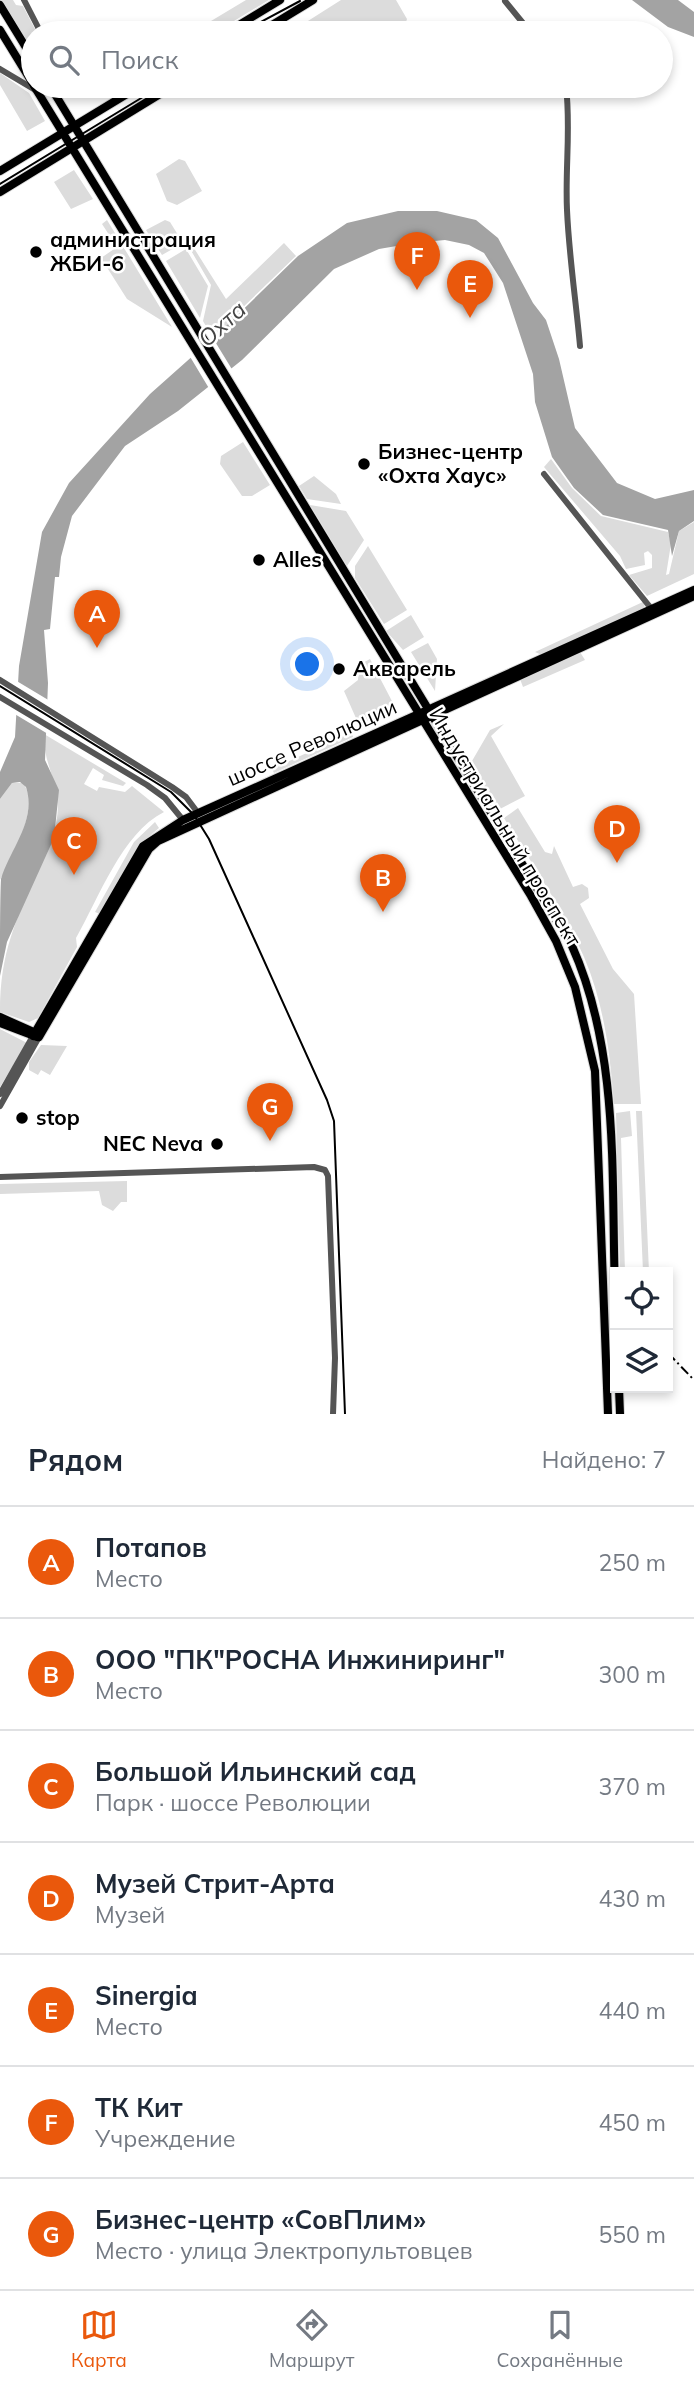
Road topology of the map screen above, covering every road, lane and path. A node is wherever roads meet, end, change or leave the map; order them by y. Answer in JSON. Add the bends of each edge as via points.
{"nodes":[{"id":1,"x":24,"y":0,"type":"edge"},
{"id":2,"x":280,"y":0,"type":"edge"},
{"id":3,"x":313,"y":0,"type":"edge"},
{"id":4,"x":505,"y":0,"type":"edge"},
{"id":5,"x":0,"y":5,"type":"edge"},
{"id":6,"x":35,"y":21,"type":"edge"},
{"id":7,"x":246,"y":21,"type":"edge"},
{"id":8,"x":279,"y":21,"type":"edge"},
{"id":9,"x":522,"y":21,"type":"edge"},
{"id":10,"x":0,"y":30,"type":"edge"},
{"id":11,"x":21,"y":39,"type":"edge"},
{"id":12,"x":21,"y":64,"type":"edge"},
{"id":13,"x":0,"y":69,"type":"edge"},
{"id":14,"x":21,"y":80,"type":"edge"},
{"id":15,"x":42,"y":98,"type":"edge"},
{"id":16,"x":57,"y":98,"type":"edge"},
{"id":17,"x":120,"y":98,"type":"edge"},
{"id":18,"x":153,"y":98,"type":"edge"},
{"id":19,"x":567,"y":98,"type":"edge"},
{"id":20,"x":74,"y":126,"type":"junction"},
{"id":21,"x":63,"y":133,"type":"junction"},
{"id":22,"x":83,"y":141,"type":"junction"},
{"id":23,"x":72,"y":147,"type":"junction"},
{"id":24,"x":0,"y":171,"type":"edge"},
{"id":25,"x":0,"y":192,"type":"edge"},
{"id":26,"x":206,"y":341,"type":"junction"},
{"id":27,"x":580,"y":346,"type":"dead end"},
{"id":28,"x":195,"y":349,"type":"junction"},
{"id":29,"x":233,"y":386,"type":"junction"},
{"id":30,"x":223,"y":394,"type":"junction"},
{"id":31,"x":544,"y":474,"type":"dead end"},
{"id":32,"x":694,"y":590,"type":"edge"},
{"id":33,"x":694,"y":596,"type":"edge"},
{"id":34,"x":654,"y":611,"type":"junction"},
{"id":35,"x":0,"y":680,"type":"edge"},
{"id":36,"x":0,"y":697,"type":"edge"},
{"id":37,"x":432,"y":712,"type":"junction"},
{"id":38,"x":420,"y":717,"type":"junction"},
{"id":39,"x":198,"y":813,"type":"junction"},
{"id":40,"x":183,"y":820,"type":"junction"},
{"id":41,"x":194,"y":822,"type":"junction"},
{"id":42,"x":0,"y":1017,"type":"edge"},
{"id":43,"x":0,"y":1023,"type":"edge"},
{"id":44,"x":36,"y":1035,"type":"junction"},
{"id":45,"x":0,"y":1094,"type":"edge"},
{"id":46,"x":0,"y":1105,"type":"edge"},
{"id":47,"x":0,"y":1177,"type":"edge"},
{"id":48,"x":614,"y":1267,"type":"edge"},
{"id":49,"x":619,"y":1393,"type":"edge"},
{"id":50,"x":333,"y":1414,"type":"edge"},
{"id":51,"x":608,"y":1414,"type":"edge"},
{"id":52,"x":620,"y":1414,"type":"edge"}],
"edges":[{"from":1,"to":6,"type":"street"},
{"from":2,"to":7,"type":"main road"},
{"from":3,"to":8,"type":"main road"},
{"from":4,"to":9,"type":"street"},
{"from":5,"to":11,"type":"main road"},
{"from":10,"to":12,"type":"main road"},
{"from":13,"to":14,"type":"street"},
{"from":15,"to":21,"type":"main road"},
{"from":16,"to":20,"type":"main road"},
{"from":17,"to":20,"type":"main road"},
{"from":18,"to":22,"type":"main road"},
{"from":19,"to":27,"type":"street","via":[[567,212]]},
{"from":20,"to":21,"type":"main road"},
{"from":20,"to":22,"type":"main road"},
{"from":21,"to":23,"type":"main road"},
{"from":21,"to":24,"type":"main road"},
{"from":22,"to":23,"type":"main road"},
{"from":22,"to":26,"type":"main road"},
{"from":23,"to":25,"type":"main road"},
{"from":23,"to":28,"type":"main road"},
{"from":26,"to":28,"type":"main road"},
{"from":26,"to":29,"type":"main road","name":"Индустриальный проспект"},
{"from":28,"to":30,"type":"main road","name":"Индустриальный проспект"},
{"from":29,"to":30,"type":"main road"},
{"from":29,"to":37,"type":"main road","name":"Индустриальный проспект"},
{"from":30,"to":38,"type":"main road","name":"Индустриальный проспект"},
{"from":31,"to":34,"type":"street"},
{"from":32,"to":34,"type":"main road","name":"шоссе Революции"},
{"from":33,"to":34,"type":"main road","name":"шоссе Революции"},
{"from":34,"to":37,"type":"main road","name":"шоссе Революции"},
{"from":35,"to":39,"type":"street","via":[[172,787]]},
{"from":36,"to":40,"type":"street","via":[[147,785]]},
{"from":37,"to":38,"type":"main road","name":"шоссе Революции"},
{"from":37,"to":48,"type":"main road","name":"Индустриальный проспект","via":[[565,931],[593,1000],[607,1081]]},
{"from":38,"to":39,"type":"main road","name":"шоссе Революции"},
{"from":38,"to":41,"type":"main road","name":"шоссе Революции"},
{"from":38,"to":51,"type":"main road","name":"Индустриальный проспект","via":[[547,925],[583,1011],[595,1071]]},
{"from":39,"to":40,"type":"main road","name":"шоссе Революции"},
{"from":39,"to":41,"type":"main road"},
{"from":40,"to":41,"type":"main road"},
{"from":40,"to":44,"type":"main road","name":"шоссе Революции","via":[[144,846]]},
{"from":41,"to":44,"type":"main road","name":"шоссе Революции","via":[[149,849]]},
{"from":42,"to":44,"type":"main road"},
{"from":43,"to":44,"type":"main road"},
{"from":44,"to":45,"type":"street"},
{"from":44,"to":46,"type":"street"},
{"from":47,"to":50,"type":"street","via":[[322,1168],[328,1176]]},
{"from":49,"to":52,"type":"main road"}]}
